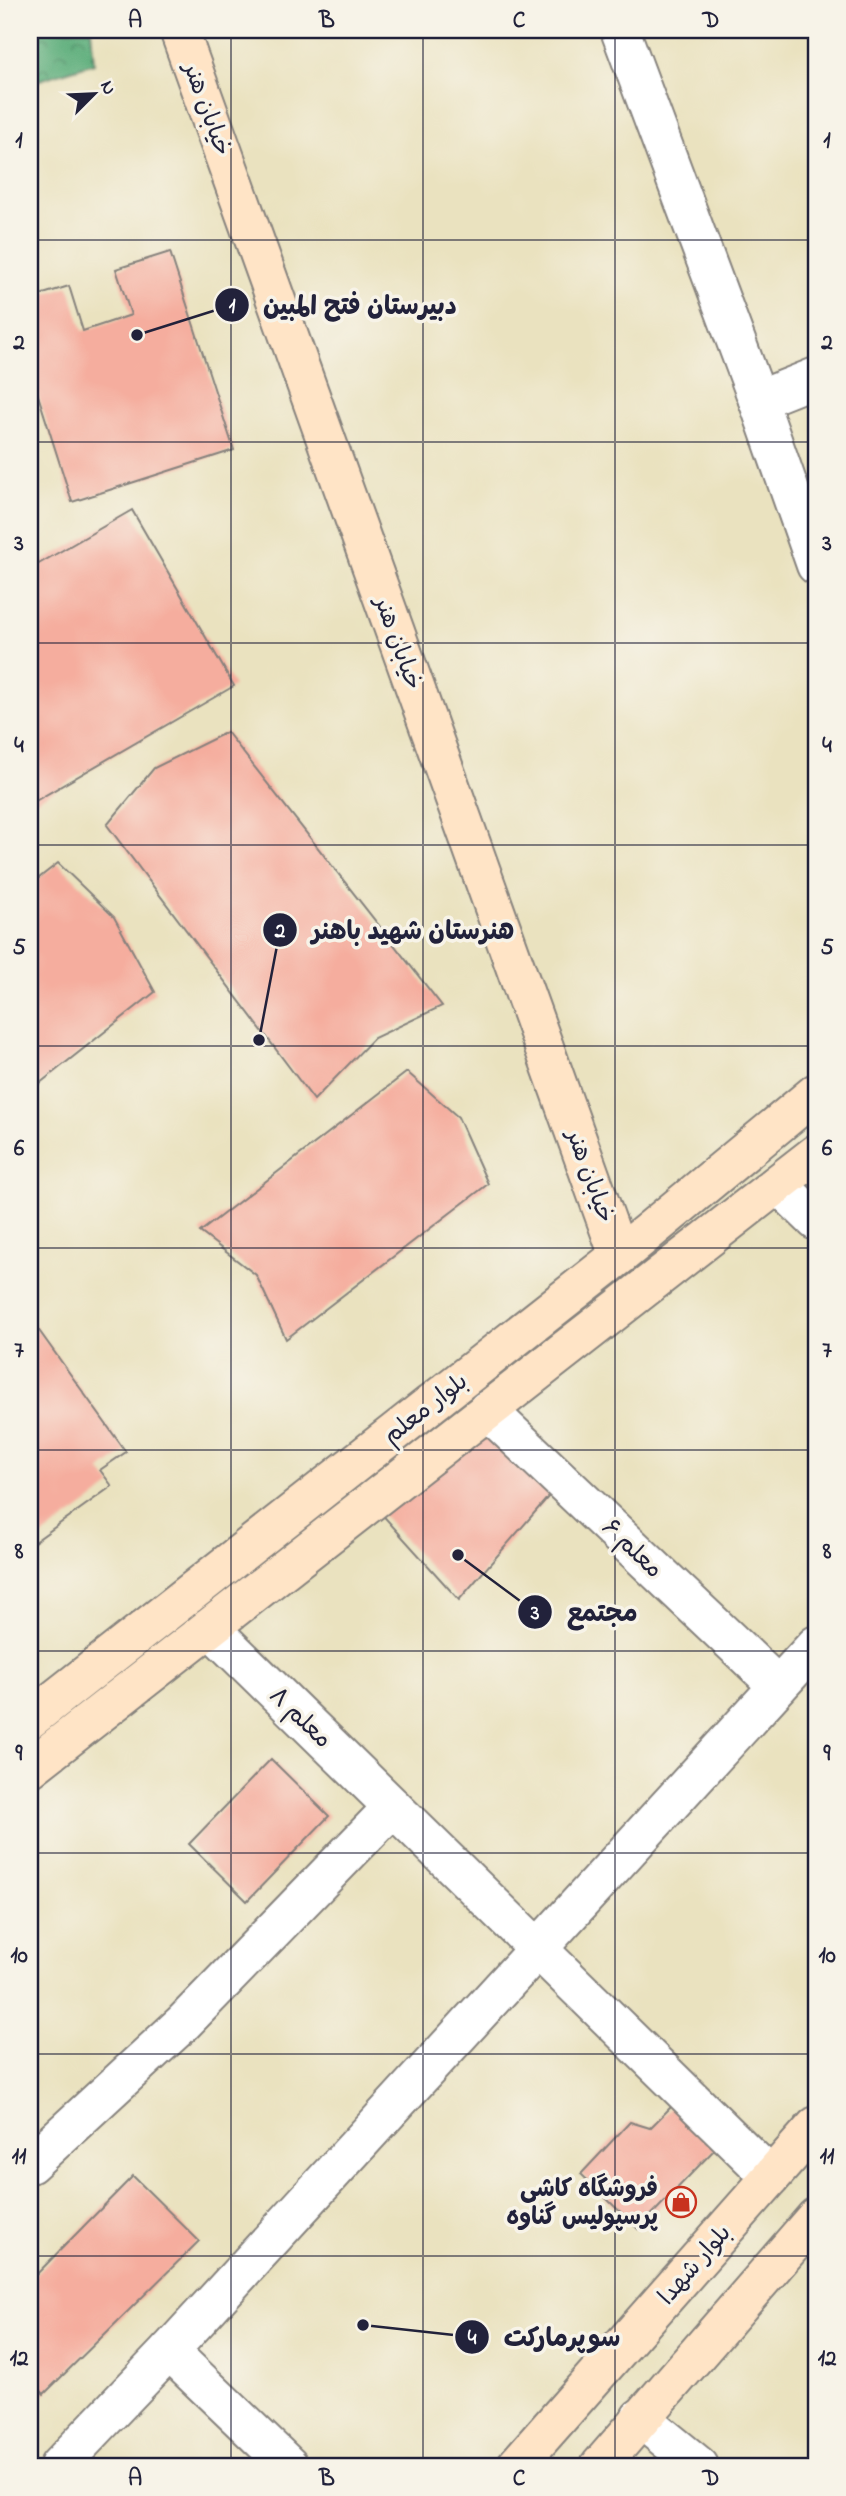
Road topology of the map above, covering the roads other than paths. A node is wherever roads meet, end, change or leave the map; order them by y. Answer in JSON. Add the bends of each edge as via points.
{"nodes":[{"id":1,"x":179,"y":30,"type":"edge"},
{"id":2,"x":620,"y":30,"type":"edge"},
{"id":3,"x":816,"y":377,"type":"edge"},
{"id":4,"x":758,"y":400,"type":"junction"},
{"id":5,"x":816,"y":565,"type":"edge"},
{"id":6,"x":816,"y":1093,"type":"edge"},
{"id":7,"x":816,"y":1154,"type":"edge"},
{"id":8,"x":778,"y":1184,"type":"junction"},
{"id":9,"x":816,"y":1221,"type":"edge"},
{"id":10,"x":619,"y":1256,"type":"junction"},
{"id":11,"x":487,"y":1410,"type":"junction"},
{"id":12,"x":210,"y":1628,"type":"junction"},
{"id":13,"x":816,"y":1645,"type":"edge"},
{"id":14,"x":778,"y":1686,"type":"junction"},
{"id":15,"x":30,"y":1719,"type":"edge"},
{"id":16,"x":30,"y":1768,"type":"edge"},
{"id":17,"x":393,"y":1807,"type":"junction"},
{"id":18,"x":538,"y":1948,"type":"junction"},
{"id":19,"x":816,"y":2126,"type":"edge"},
{"id":20,"x":30,"y":2164,"type":"edge"},
{"id":21,"x":771,"y":2177,"type":"junction"},
{"id":22,"x":816,"y":2217,"type":"edge"},
{"id":23,"x":169,"y":2351,"type":"junction"},
{"id":24,"x":640,"y":2418,"type":"junction"},
{"id":25,"x":59,"y":2466,"type":"edge"},
{"id":26,"x":289,"y":2466,"type":"edge"},
{"id":27,"x":516,"y":2466,"type":"edge"},
{"id":28,"x":600,"y":2466,"type":"edge"},
{"id":29,"x":699,"y":2466,"type":"edge"}],
"edges":[{"from":1,"to":10,"type":"main road","name":"خیابان هنر"},
{"from":2,"to":4,"type":"street"},
{"from":3,"to":4,"type":"street"},
{"from":4,"to":5,"type":"street"},
{"from":6,"to":10,"type":"main road","name":"بلوار معلم"},
{"from":7,"to":8,"type":"main road","name":"بلوار معلم"},
{"from":8,"to":9,"type":"street"},
{"from":8,"to":11,"type":"main road","name":"بلوار معلم"},
{"from":10,"to":15,"type":"main road","name":"بلوار معلم"},
{"from":11,"to":12,"type":"main road","name":"بلوار معلم"},
{"from":11,"to":14,"type":"street","name":"معلم ۶"},
{"from":12,"to":16,"type":"main road","name":"بلوار معلم"},
{"from":12,"to":17,"type":"street","name":"معلم ۸"},
{"from":13,"to":14,"type":"street"},
{"from":14,"to":18,"type":"street"},
{"from":17,"to":18,"type":"street","name":"معلم ۸"},
{"from":17,"to":20,"type":"street","via":[[183,2023]]},
{"from":18,"to":21,"type":"street","name":"معلم ۸"},
{"from":18,"to":23,"type":"street"},
{"from":19,"to":21,"type":"main road","name":"بلوار شهدا"},
{"from":21,"to":27,"type":"main road","name":"بلوار شهدا"},
{"from":22,"to":24,"type":"main road"},
{"from":23,"to":25,"type":"street"},
{"from":23,"to":26,"type":"street"},
{"from":24,"to":28,"type":"main road"},
{"from":24,"to":29,"type":"street"}]}
